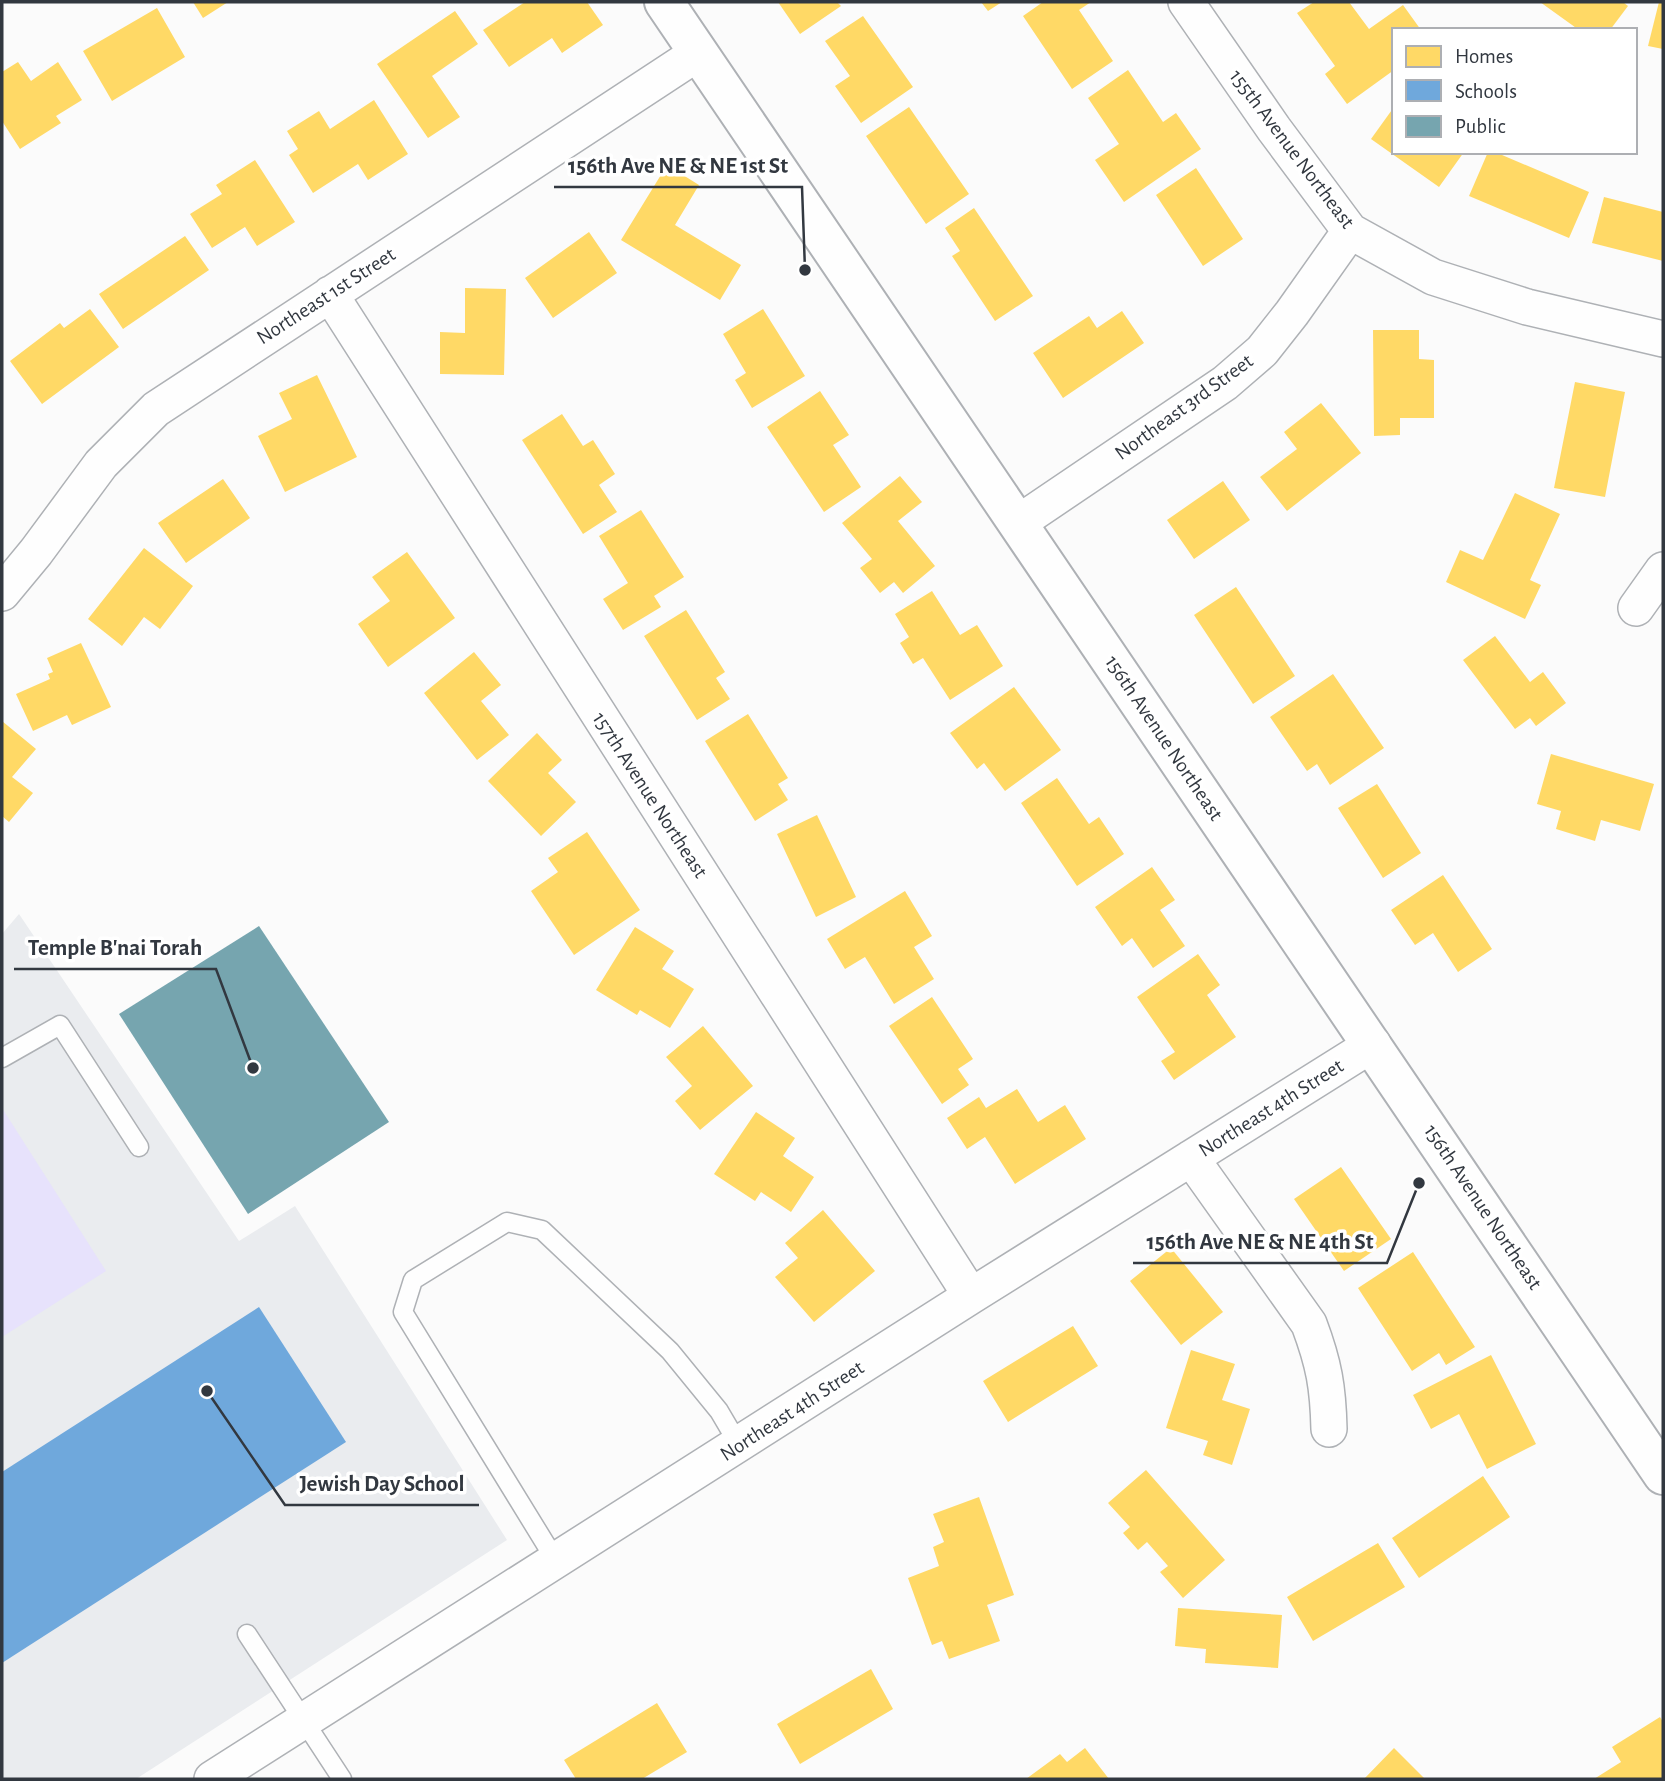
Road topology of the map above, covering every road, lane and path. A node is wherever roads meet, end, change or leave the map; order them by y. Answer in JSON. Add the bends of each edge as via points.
{"nodes":[{"id":1,"x":664,"y":2,"type":"edge"},
{"id":2,"x":1186,"y":2,"type":"edge"},
{"id":3,"x":698,"y":53,"type":"junction"},
{"id":4,"x":1350,"y":231,"type":"junction"},
{"id":5,"x":330,"y":294,"type":"junction"},
{"id":6,"x":1663,"y":339,"type":"edge"},
{"id":7,"x":1018,"y":523,"type":"junction"},
{"id":8,"x":1663,"y":570,"type":"edge"},
{"id":9,"x":2,"y":593,"type":"edge"},
{"id":10,"x":1636,"y":608,"type":"dead end"},
{"id":11,"x":1373,"y":1044,"type":"junction"},
{"id":12,"x":2,"y":1058,"type":"edge"},
{"id":13,"x":139,"y":1147,"type":"dead end"},
{"id":14,"x":1191,"y":1158,"type":"junction"},
{"id":15,"x":971,"y":1296,"type":"junction"},
{"id":16,"x":1329,"y":1429,"type":"dead end"},
{"id":17,"x":739,"y":1445,"type":"junction"},
{"id":18,"x":1663,"y":1475,"type":"edge"},
{"id":19,"x":556,"y":1561,"type":"junction"},
{"id":20,"x":247,"y":1634,"type":"dead end"},
{"id":21,"x":305,"y":1721,"type":"junction"},
{"id":22,"x":212,"y":1779,"type":"edge"},
{"id":23,"x":342,"y":1779,"type":"edge"}],
"edges":[{"from":1,"to":3,"type":"street","name":"156th Avenue Northeast"},
{"from":2,"to":4,"type":"street","name":"155th Avenue Northeast"},
{"from":3,"to":5,"type":"street","name":"Northeast 1st Street"},
{"from":3,"to":7,"type":"street","name":"156th Avenue Northeast"},
{"from":4,"to":6,"type":"street","name":"155th Avenue Northeast","via":[[1433,277],[1527,307]]},
{"from":4,"to":7,"type":"street","name":"Northeast 3rd Street","via":[[1262,351],[1225,383]]},
{"from":5,"to":9,"type":"street","name":"Northeast 1st Street","via":[[156,409],[101,464]]},
{"from":5,"to":15,"type":"street","name":"157th Avenue Northeast"},
{"from":7,"to":11,"type":"street","name":"156th Avenue Northeast"},
{"from":8,"to":10,"type":"street"},
{"from":11,"to":14,"type":"street","name":"Northeast 4th Street"},
{"from":11,"to":18,"type":"street","name":"156th Avenue Northeast"},
{"from":12,"to":13,"type":"lane","via":[[60,1026]]},
{"from":14,"to":15,"type":"street","name":"Northeast 4th Street"},
{"from":14,"to":16,"type":"street","via":[[1309,1324],[1328,1389]]},
{"from":15,"to":17,"type":"street","name":"Northeast 4th Street"},
{"from":17,"to":19,"type":"street","name":"Northeast 4th Street"},
{"from":17,"to":19,"type":"lane","via":[[719,1411],[670,1351],[542,1230],[507,1222],[414,1280],[403,1312]]},
{"from":19,"to":21,"type":"street","name":"Northeast 4th Street"},
{"from":20,"to":21,"type":"lane"},
{"from":21,"to":22,"type":"street","name":"Northeast 4th Street"},
{"from":21,"to":23,"type":"lane"}]}
